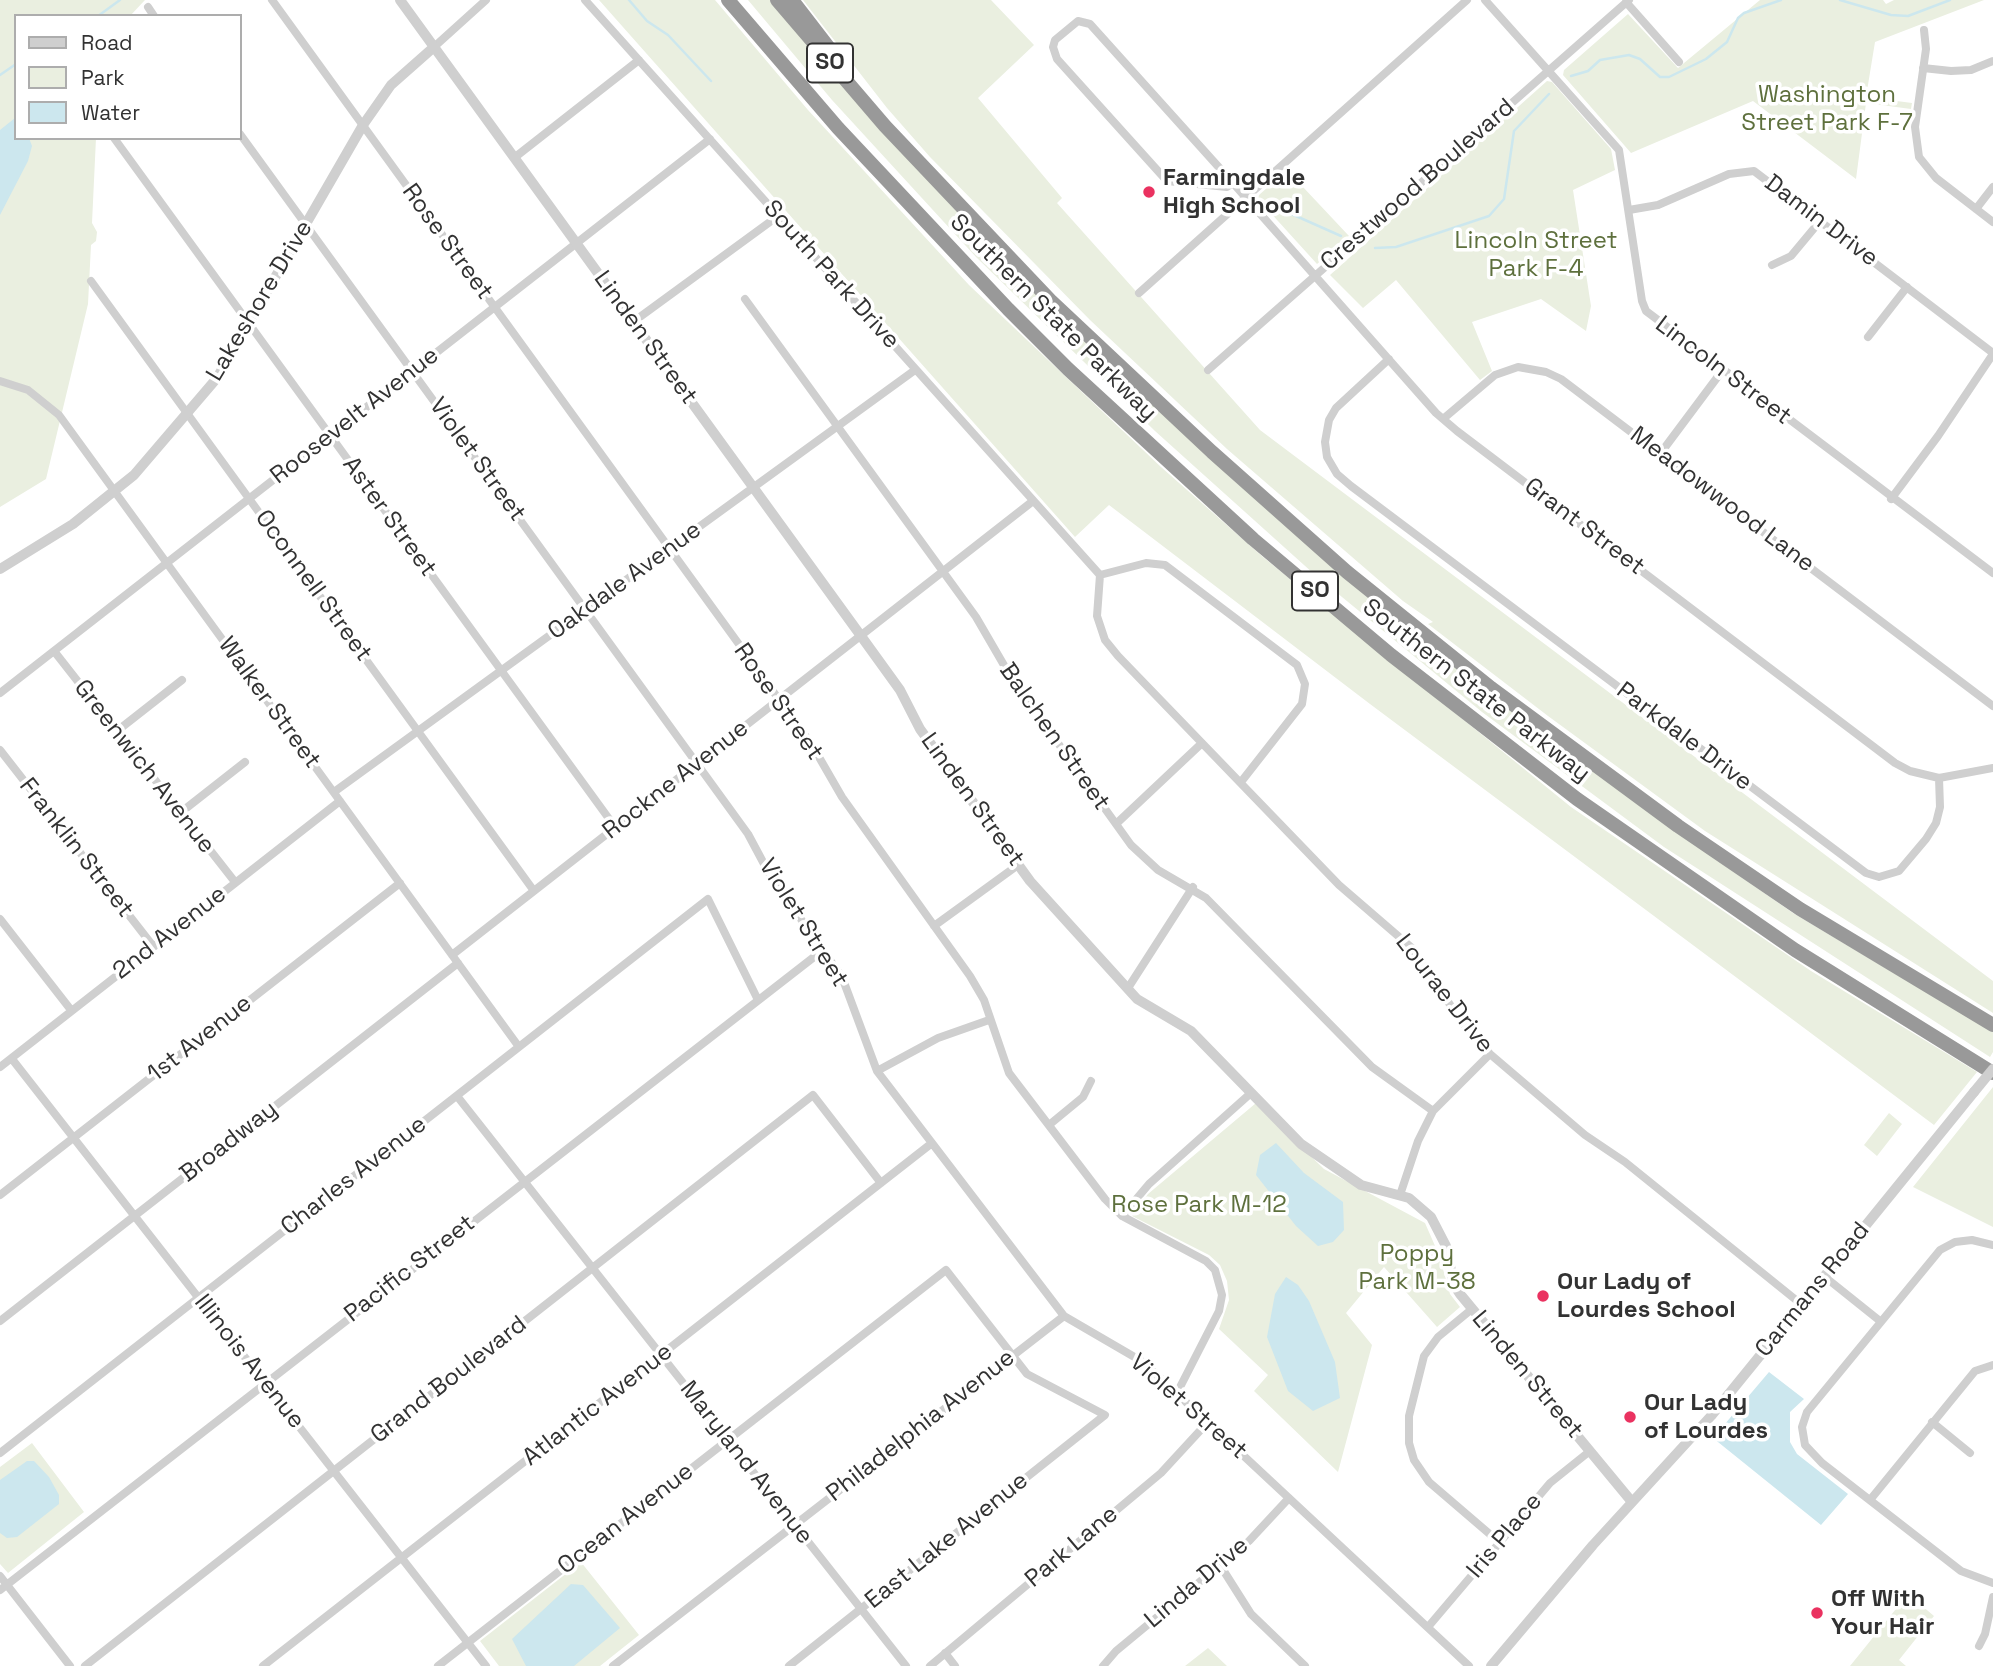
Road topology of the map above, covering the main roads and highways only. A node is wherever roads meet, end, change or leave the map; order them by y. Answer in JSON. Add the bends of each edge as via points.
{"nodes":[{"id":1,"x":729,"y":0,"type":"edge"},
{"id":2,"x":776,"y":0,"type":"edge"},
{"id":3,"x":792,"y":0,"type":"edge"},
{"id":4,"x":885,"y":126,"type":"junction"},
{"id":5,"x":1993,"y":1025,"type":"edge"},
{"id":6,"x":1993,"y":1071,"type":"edge"}],
"edges":[{"from":1,"to":6,"type":"highway","name":"Southern State Parkway","number":"SO","via":[[846,136],[1009,309],[1264,548],[1451,704],[1586,806],[1796,950]]},
{"from":2,"to":4,"type":"highway","name":"Southern State Parkway","number":"SO"},
{"from":3,"to":4,"type":"highway","via":[[824,37]]},
{"from":4,"to":5,"type":"highway","name":"Southern State Parkway","number":"SO","via":[[1050,300],[1221,461],[1406,620],[1678,826],[1800,909]]}]}
